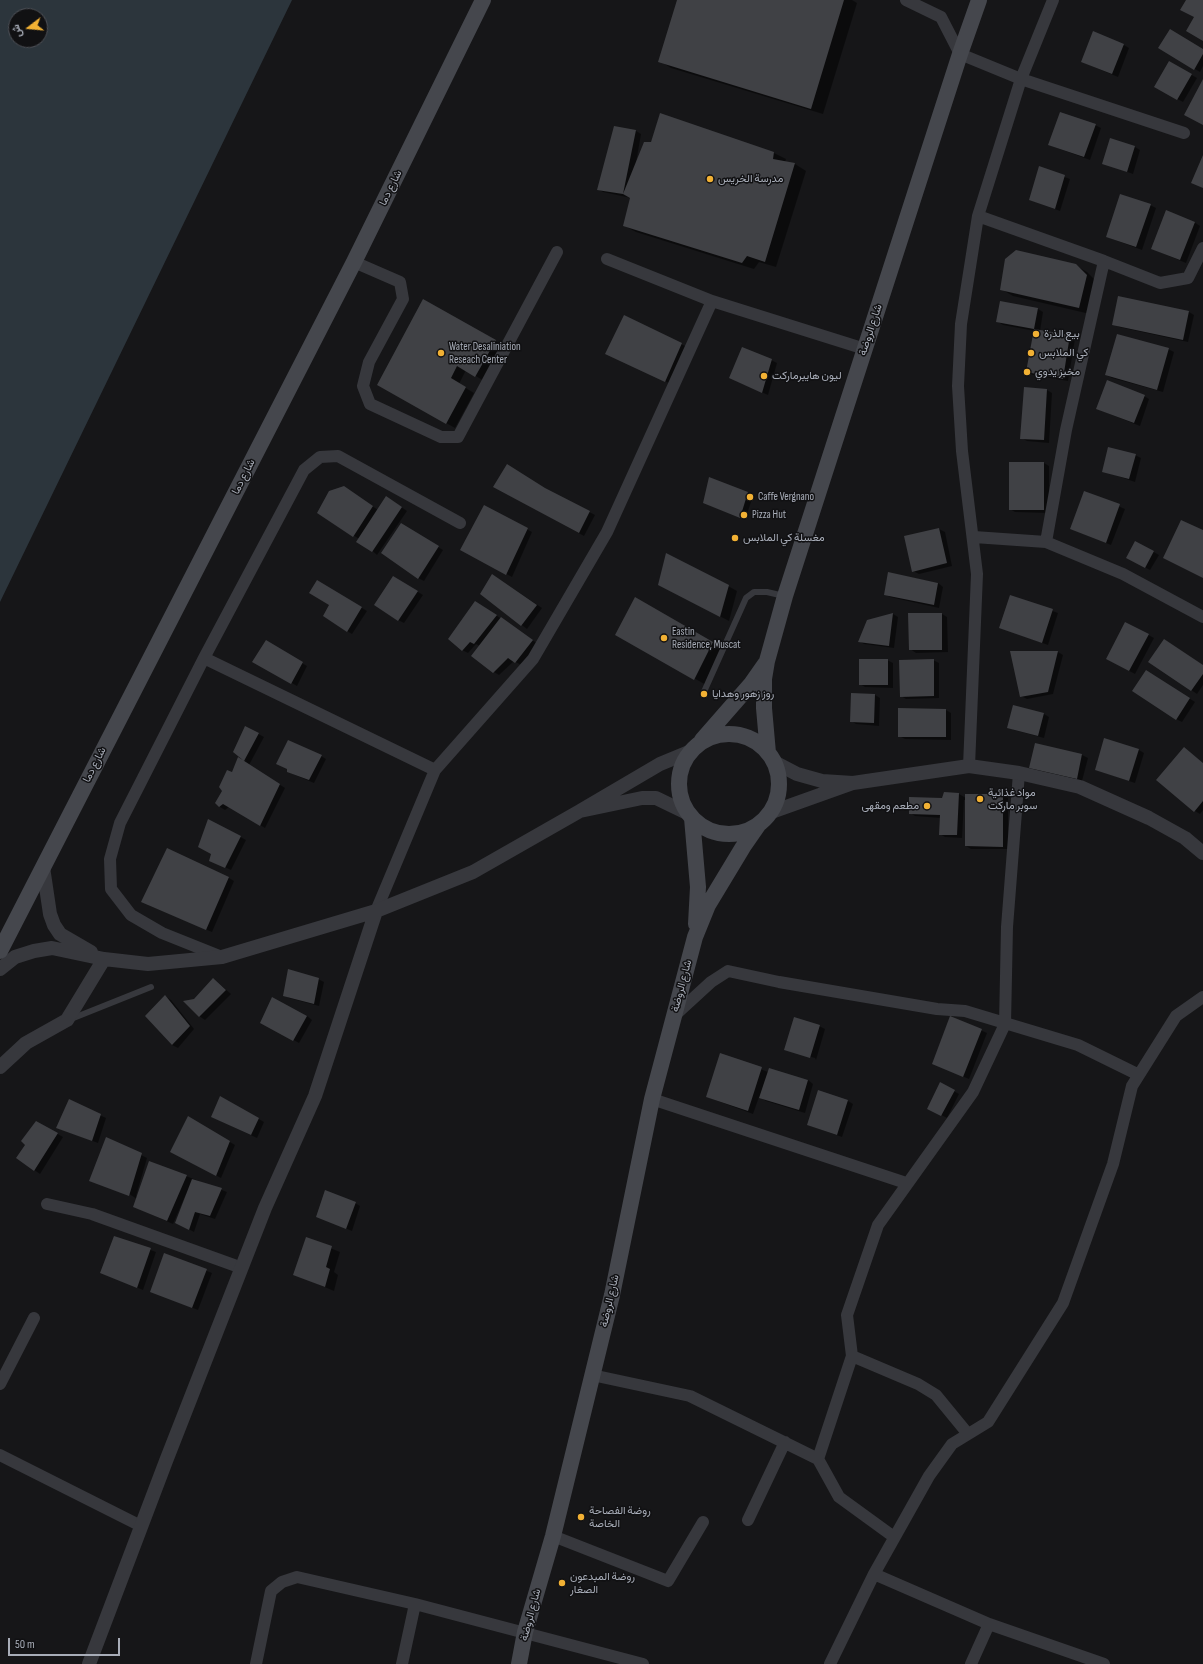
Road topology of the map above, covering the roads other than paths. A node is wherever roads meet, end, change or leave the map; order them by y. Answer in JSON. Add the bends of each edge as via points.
{"nodes":[{"id":1,"x":484,"y":0,"type":"edge"},
{"id":2,"x":906,"y":0,"type":"edge"},
{"id":3,"x":979,"y":0,"type":"edge"},
{"id":4,"x":1053,"y":0,"type":"edge"},
{"id":5,"x":960,"y":54,"type":"junction"},
{"id":6,"x":1021,"y":79,"type":"junction"},
{"id":7,"x":1184,"y":133,"type":"dead end"},
{"id":8,"x":978,"y":216,"type":"junction"},
{"id":9,"x":1203,"y":248,"type":"edge"},
{"id":10,"x":557,"y":252,"type":"dead end"},
{"id":11,"x":607,"y":259,"type":"dead end"},
{"id":12,"x":1104,"y":261,"type":"junction"},
{"id":13,"x":354,"y":262,"type":"junction"},
{"id":14,"x":712,"y":301,"type":"junction"},
{"id":15,"x":865,"y":349,"type":"junction"},
{"id":16,"x":460,"y":523,"type":"dead end"},
{"id":17,"x":974,"y":537,"type":"junction"},
{"id":18,"x":1046,"y":542,"type":"junction"},
{"id":19,"x":785,"y":596,"type":"junction"},
{"id":20,"x":1203,"y":617,"type":"edge"},
{"id":21,"x":204,"y":658,"type":"junction"},
{"id":22,"x":767,"y":661,"type":"junction"},
{"id":23,"x":703,"y":694,"type":"dead end"},
{"id":24,"x":695,"y":746,"type":"junction"},
{"id":25,"x":771,"y":757,"type":"junction"},
{"id":26,"x":969,"y":766,"type":"junction"},
{"id":27,"x":435,"y":770,"type":"junction"},
{"id":28,"x":1019,"y":773,"type":"junction"},
{"id":29,"x":853,"y":783,"type":"junction"},
{"id":30,"x":580,"y":810,"type":"junction"},
{"id":31,"x":690,"y":815,"type":"junction"},
{"id":32,"x":764,"y":819,"type":"junction"},
{"id":33,"x":1203,"y":853,"type":"edge"},
{"id":34,"x":42,"y":867,"type":"junction"},
{"id":35,"x":376,"y":911,"type":"junction"},
{"id":36,"x":695,"y":937,"type":"junction"},
{"id":37,"x":0,"y":951,"type":"edge"},
{"id":38,"x":222,"y":957,"type":"junction"},
{"id":39,"x":104,"y":959,"type":"junction"},
{"id":40,"x":0,"y":969,"type":"edge"},
{"id":41,"x":151,"y":987,"type":"dead end"},
{"id":42,"x":1203,"y":998,"type":"edge"},
{"id":43,"x":674,"y":1015,"type":"junction"},
{"id":44,"x":68,"y":1020,"type":"junction"},
{"id":45,"x":1006,"y":1024,"type":"junction"},
{"id":46,"x":0,"y":1067,"type":"edge"},
{"id":47,"x":1139,"y":1075,"type":"junction"},
{"id":48,"x":652,"y":1099,"type":"junction"},
{"id":49,"x":906,"y":1183,"type":"junction"},
{"id":50,"x":47,"y":1204,"type":"dead end"},
{"id":51,"x":242,"y":1268,"type":"junction"},
{"id":52,"x":34,"y":1318,"type":"dead end"},
{"id":53,"x":852,"y":1356,"type":"junction"},
{"id":54,"x":592,"y":1375,"type":"junction"},
{"id":55,"x":0,"y":1384,"type":"edge"},
{"id":56,"x":968,"y":1434,"type":"junction"},
{"id":57,"x":785,"y":1442,"type":"junction"},
{"id":58,"x":0,"y":1455,"type":"edge"},
{"id":59,"x":818,"y":1459,"type":"junction"},
{"id":60,"x":748,"y":1520,"type":"dead end"},
{"id":61,"x":703,"y":1522,"type":"dead end"},
{"id":62,"x":141,"y":1526,"type":"junction"},
{"id":63,"x":553,"y":1536,"type":"junction"},
{"id":64,"x":894,"y":1537,"type":"junction"},
{"id":65,"x":874,"y":1574,"type":"junction"},
{"id":66,"x":415,"y":1604,"type":"junction"},
{"id":67,"x":989,"y":1624,"type":"junction"},
{"id":68,"x":525,"y":1632,"type":"junction"},
{"id":69,"x":89,"y":1664,"type":"edge"},
{"id":70,"x":256,"y":1664,"type":"edge"},
{"id":71,"x":402,"y":1664,"type":"edge"},
{"id":72,"x":519,"y":1664,"type":"edge"},
{"id":73,"x":643,"y":1664,"type":"edge"},
{"id":74,"x":830,"y":1664,"type":"edge"},
{"id":75,"x":971,"y":1664,"type":"edge"},
{"id":76,"x":1104,"y":1664,"type":"edge"}],
"edges":[{"from":1,"to":13,"type":"main road","name":"شارع دما"},
{"from":2,"to":5,"type":"street","via":[[942,17]]},
{"from":3,"to":5,"type":"main road","name":"شارع الروضة"},
{"from":4,"to":6,"type":"street"},
{"from":5,"to":6,"type":"street"},
{"from":5,"to":15,"type":"main road","name":"شارع الروضة"},
{"from":6,"to":7,"type":"street"},
{"from":6,"to":8,"type":"street"},
{"from":8,"to":12,"type":"street"},
{"from":8,"to":17,"type":"street","via":[[961,324],[958,386],[962,451]]},
{"from":9,"to":12,"type":"street","via":[[1188,278],[1160,283]]},
{"from":10,"to":13,"type":"street","via":[[458,437],[441,437],[370,404],[363,386],[369,362],[403,298],[400,282]]},
{"from":11,"to":14,"type":"street"},
{"from":12,"to":18,"type":"street","via":[[1066,430]]},
{"from":13,"to":34,"type":"main road","name":"شارع دما"},
{"from":14,"to":15,"type":"street"},
{"from":14,"to":27,"type":"street","via":[[607,532],[533,659]]},
{"from":15,"to":19,"type":"main road","name":"شارع الروضة"},
{"from":16,"to":21,"type":"street","via":[[338,456],[320,457],[304,470]]},
{"from":17,"to":18,"type":"street"},
{"from":17,"to":26,"type":"street","via":[[977,574]]},
{"from":18,"to":20,"type":"street","via":[[1123,574]]},
{"from":19,"to":22,"type":"main road","name":"شارع الروضة"},
{"from":19,"to":23,"type":"lane","via":[[754,592],[746,598]]},
{"from":21,"to":27,"type":"street"},
{"from":21,"to":38,"type":"street","via":[[120,823],[110,859],[110,874],[111,889],[131,915],[162,933]]},
{"from":22,"to":24,"type":"main road","name":"شارع الروضة","via":[[751,684]]},
{"from":22,"to":25,"type":"main road","name":"شارع الروضة","via":[[764,708]]},
{"from":24,"to":25,"type":"main road","via":[[718,734],[737,734],[754,740]]},
{"from":24,"to":30,"type":"street"},
{"from":24,"to":31,"type":"main road","via":[[680,771],[679,792]]},
{"from":25,"to":29,"type":"street","via":[[797,774],[822,781]]},
{"from":25,"to":32,"type":"main road","via":[[778,779],[777,797]]},
{"from":26,"to":28,"type":"street"},
{"from":26,"to":29,"type":"street"},
{"from":27,"to":35,"type":"street"},
{"from":28,"to":33,"type":"street","via":[[1080,787],[1149,818],[1185,838]]},
{"from":28,"to":45,"type":"street","via":[[1007,927]]},
{"from":29,"to":32,"type":"street"},
{"from":30,"to":31,"type":"street","via":[[656,798]]},
{"from":30,"to":35,"type":"street","via":[[473,872]]},
{"from":31,"to":32,"type":"main road","via":[[710,830],[732,834],[746,831]]},
{"from":31,"to":36,"type":"main road","name":"شارع الروضة","via":[[698,888]]},
{"from":32,"to":36,"type":"main road","name":"شارع الروضة","via":[[743,847],[708,905]]},
{"from":34,"to":37,"type":"main road","name":"شارع دما"},
{"from":34,"to":39,"type":"street","via":[[50,914],[60,934]]},
{"from":35,"to":38,"type":"street"},
{"from":35,"to":51,"type":"street","via":[[315,1096],[265,1208]]},
{"from":36,"to":43,"type":"main road","name":"شارع الروضة"},
{"from":38,"to":39,"type":"street","via":[[148,964]]},
{"from":39,"to":40,"type":"street","via":[[52,948],[15,957]]},
{"from":39,"to":44,"type":"street"},
{"from":41,"to":44,"type":"lane"},
{"from":42,"to":47,"type":"street","via":[[1176,1016]]},
{"from":43,"to":45,"type":"street","via":[[706,986],[728,971],[937,1009],[965,1011]]},
{"from":43,"to":48,"type":"main road","name":"شارع الروضة"},
{"from":44,"to":46,"type":"street","via":[[26,1043]]},
{"from":45,"to":47,"type":"street","via":[[1078,1045]]},
{"from":45,"to":49,"type":"street","via":[[973,1092],[924,1163]]},
{"from":47,"to":56,"type":"street","via":[[1132,1086],[1113,1164],[1063,1303],[988,1422]]},
{"from":48,"to":49,"type":"street"},
{"from":48,"to":54,"type":"main road","name":"شارع الروضة","via":[[612,1295]]},
{"from":49,"to":53,"type":"street","via":[[878,1225],[847,1315]]},
{"from":50,"to":51,"type":"street","via":[[92,1214]]},
{"from":51,"to":62,"type":"street"},
{"from":52,"to":55,"type":"street"},
{"from":53,"to":56,"type":"street","via":[[918,1384],[936,1396]]},
{"from":53,"to":59,"type":"street"},
{"from":54,"to":57,"type":"street","via":[[690,1396]]},
{"from":54,"to":63,"type":"main road","name":"شارع الروضة"},
{"from":56,"to":64,"type":"street","via":[[952,1444],[929,1476]]},
{"from":57,"to":59,"type":"street"},
{"from":57,"to":60,"type":"street"},
{"from":58,"to":62,"type":"street"},
{"from":59,"to":64,"type":"street","via":[[839,1497]]},
{"from":61,"to":63,"type":"street","via":[[668,1581]]},
{"from":62,"to":69,"type":"street"},
{"from":63,"to":68,"type":"main road","name":"شارع الروضة"},
{"from":64,"to":65,"type":"street"},
{"from":65,"to":67,"type":"street"},
{"from":65,"to":74,"type":"street"},
{"from":66,"to":68,"type":"street"},
{"from":66,"to":70,"type":"street","via":[[297,1577],[282,1582],[271,1591]]},
{"from":66,"to":71,"type":"street"},
{"from":67,"to":75,"type":"street"},
{"from":67,"to":76,"type":"street"},
{"from":68,"to":72,"type":"main road","name":"شارع الروضة"},
{"from":68,"to":73,"type":"street"}]}
